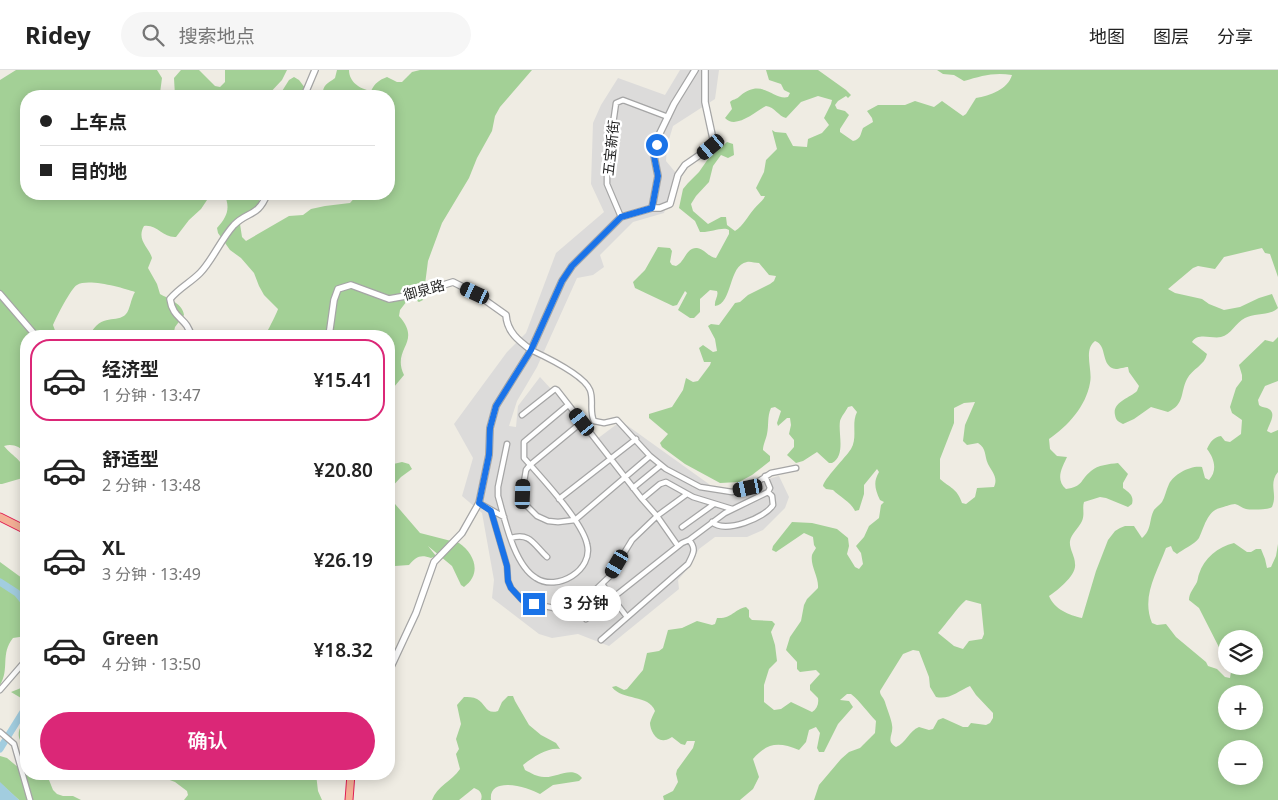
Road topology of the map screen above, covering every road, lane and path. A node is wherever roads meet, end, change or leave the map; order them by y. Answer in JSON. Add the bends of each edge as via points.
{"nodes":[{"id":1,"x":315,"y":70,"type":"edge"},
{"id":2,"x":694,"y":70,"type":"edge"},
{"id":3,"x":705,"y":70,"type":"edge"},
{"id":4,"x":307,"y":90,"type":"edge"},
{"id":5,"x":668,"y":117,"type":"junction"},
{"id":6,"x":264,"y":200,"type":"edge"},
{"id":7,"x":652,"y":208,"type":"junction"},
{"id":8,"x":621,"y":217,"type":"junction"},
{"id":9,"x":0,"y":294,"type":"edge"},
{"id":10,"x":31,"y":330,"type":"edge"},
{"id":11,"x":190,"y":330,"type":"edge"},
{"id":12,"x":331,"y":330,"type":"edge"},
{"id":13,"x":531,"y":350,"type":"junction"},
{"id":14,"x":568,"y":405,"type":"junction"},
{"id":15,"x":522,"y":415,"type":"dead end"},
{"id":16,"x":582,"y":422,"type":"junction"},
{"id":17,"x":636,"y":439,"type":"junction"},
{"id":18,"x":507,"y":444,"type":"dead end"},
{"id":19,"x":650,"y":456,"type":"junction"},
{"id":20,"x":610,"y":458,"type":"junction"},
{"id":21,"x":530,"y":465,"type":"junction"},
{"id":22,"x":662,"y":465,"type":"junction"},
{"id":23,"x":796,"y":468,"type":"dead end"},
{"id":24,"x":624,"y":476,"type":"junction"},
{"id":25,"x":766,"y":476,"type":"junction"},
{"id":26,"x":634,"y":488,"type":"junction"},
{"id":27,"x":768,"y":492,"type":"junction"},
{"id":28,"x":687,"y":494,"type":"junction"},
{"id":29,"x":558,"y":499,"type":"junction"},
{"id":30,"x":642,"y":499,"type":"junction"},
{"id":31,"x":479,"y":503,"type":"junction"},
{"id":32,"x":714,"y":504,"type":"junction"},
{"id":33,"x":732,"y":509,"type":"junction"},
{"id":34,"x":491,"y":511,"type":"junction"},
{"id":35,"x":657,"y":516,"type":"junction"},
{"id":36,"x":0,"y":517,"type":"edge"},
{"id":37,"x":504,"y":517,"type":"junction"},
{"id":38,"x":575,"y":520,"type":"junction"},
{"id":39,"x":712,"y":522,"type":"junction"},
{"id":40,"x":20,"y":527,"type":"edge"},
{"id":41,"x":682,"y":527,"type":"dead end"},
{"id":42,"x":511,"y":538,"type":"junction"},
{"id":43,"x":689,"y":540,"type":"junction"},
{"id":44,"x":678,"y":546,"type":"junction"},
{"id":45,"x":547,"y":557,"type":"dead end"},
{"id":46,"x":602,"y":584,"type":"junction"},
{"id":47,"x":613,"y":598,"type":"junction"},
{"id":48,"x":627,"y":617,"type":"junction"},
{"id":49,"x":586,"y":619,"type":"dead end"},
{"id":50,"x":600,"y":640,"type":"dead end"},
{"id":51,"x":395,"y":658,"type":"edge"},
{"id":52,"x":20,"y":667,"type":"edge"},
{"id":53,"x":0,"y":690,"type":"edge"},
{"id":54,"x":0,"y":732,"type":"edge"},
{"id":55,"x":20,"y":765,"type":"edge"},
{"id":56,"x":24,"y":780,"type":"edge"},
{"id":57,"x":351,"y":780,"type":"edge"},
{"id":58,"x":30,"y":800,"type":"edge"},
{"id":59,"x":349,"y":800,"type":"edge"}],
"edges":[{"from":1,"to":4,"type":"street"},
{"from":2,"to":5,"type":"street"},
{"from":3,"to":7,"type":"street","via":[[705,102],[713,140],[711,147],[685,165],[678,175],[670,204]]},
{"from":5,"to":7,"type":"street","via":[[654,156],[658,176]]},
{"from":5,"to":8,"type":"street","name":"五宝新街","via":[[623,100],[616,103],[607,184]]},
{"from":6,"to":11,"type":"street","via":[[261,208],[235,224],[201,272],[170,299],[172,310]]},
{"from":7,"to":8,"type":"street"},
{"from":8,"to":13,"type":"street","via":[[572,266]]},
{"from":9,"to":10,"type":"street"},
{"from":12,"to":13,"type":"street","name":"御泉路","via":[[338,289],[351,285],[389,298],[453,282],[506,315],[514,337]]},
{"from":13,"to":17,"type":"street","via":[[564,367],[587,385],[594,421],[617,420]]},
{"from":13,"to":31,"type":"street","via":[[496,406]]},
{"from":14,"to":15,"type":"street","via":[[555,389]]},
{"from":14,"to":16,"type":"street"},
{"from":14,"to":21,"type":"street","via":[[524,442],[524,458]]},
{"from":16,"to":20,"type":"street"},
{"from":16,"to":21,"type":"street"},
{"from":17,"to":19,"type":"street"},
{"from":17,"to":20,"type":"street"},
{"from":18,"to":37,"type":"street","via":[[498,487]]},
{"from":19,"to":22,"type":"street"},
{"from":19,"to":24,"type":"street"},
{"from":20,"to":24,"type":"street"},
{"from":20,"to":29,"type":"street"},
{"from":21,"to":29,"type":"street"},
{"from":21,"to":38,"type":"street","via":[[526,470],[523,494],[527,506],[548,521]]},
{"from":22,"to":25,"type":"street","via":[[700,486],[732,492],[748,488]]},
{"from":22,"to":26,"type":"street"},
{"from":23,"to":25,"type":"street"},
{"from":24,"to":26,"type":"street"},
{"from":24,"to":38,"type":"street"},
{"from":25,"to":27,"type":"street"},
{"from":26,"to":30,"type":"street"},
{"from":27,"to":33,"type":"street"},
{"from":27,"to":39,"type":"street","via":[[773,505],[749,522],[722,527]]},
{"from":28,"to":30,"type":"street","via":[[666,482]]},
{"from":28,"to":32,"type":"street"},
{"from":28,"to":35,"type":"street"},
{"from":29,"to":38,"type":"street"},
{"from":30,"to":35,"type":"street"},
{"from":31,"to":34,"type":"street"},
{"from":31,"to":51,"type":"street","via":[[462,533],[434,562]]},
{"from":32,"to":33,"type":"street"},
{"from":32,"to":41,"type":"street"},
{"from":33,"to":39,"type":"street"},
{"from":34,"to":37,"type":"street"},
{"from":34,"to":46,"type":"street","via":[[507,566],[508,581],[522,600],[554,608],[578,604]]},
{"from":35,"to":44,"type":"street"},
{"from":35,"to":46,"type":"street","via":[[632,540]]},
{"from":36,"to":40,"type":"highway"},
{"from":37,"to":42,"type":"street"},
{"from":38,"to":42,"type":"street","via":[[588,544],[587,558],[581,570],[560,581],[536,578],[528,571],[517,556]]},
{"from":39,"to":43,"type":"street"},
{"from":42,"to":45,"type":"street","via":[[526,537]]},
{"from":43,"to":44,"type":"street"},
{"from":43,"to":48,"type":"street","via":[[695,549],[688,564]]},
{"from":44,"to":47,"type":"street"},
{"from":46,"to":47,"type":"street"},
{"from":47,"to":48,"type":"street"},
{"from":47,"to":49,"type":"street"},
{"from":48,"to":50,"type":"street"},
{"from":52,"to":53,"type":"street"},
{"from":54,"to":55,"type":"street","via":[[14,744]]},
{"from":56,"to":58,"type":"street"},
{"from":57,"to":59,"type":"highway"}]}
